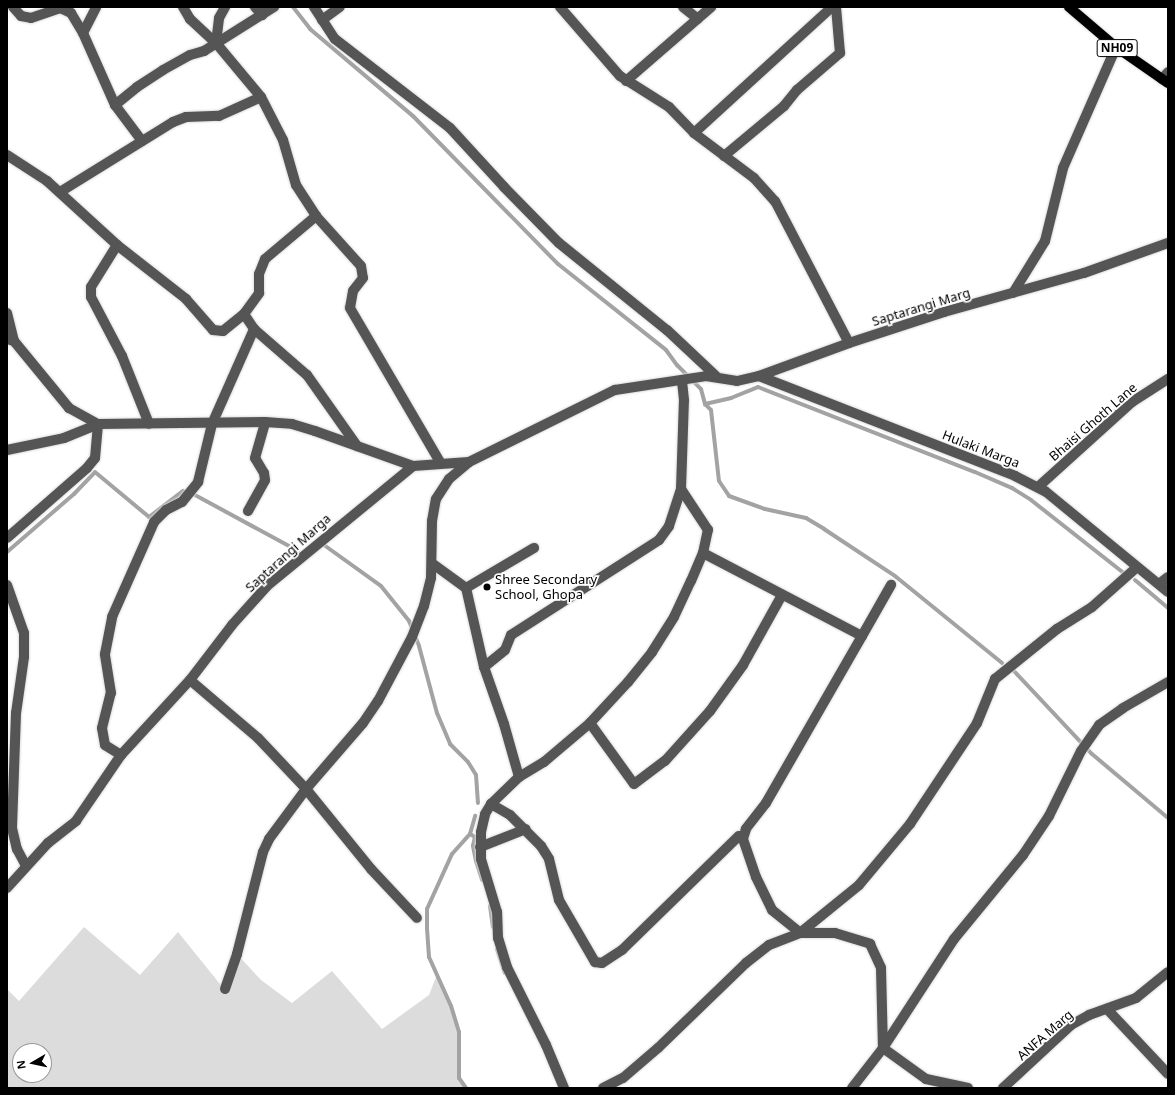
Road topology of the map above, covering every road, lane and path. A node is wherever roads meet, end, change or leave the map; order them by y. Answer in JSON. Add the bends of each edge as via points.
{"nodes":[{"id":1,"x":13,"y":7,"type":"edge"},
{"id":2,"x":96,"y":7,"type":"edge"},
{"id":3,"x":184,"y":7,"type":"edge"},
{"id":4,"x":225,"y":7,"type":"edge"},
{"id":5,"x":255,"y":7,"type":"edge"},
{"id":6,"x":274,"y":7,"type":"edge"},
{"id":7,"x":314,"y":7,"type":"edge"},
{"id":8,"x":340,"y":7,"type":"edge"},
{"id":9,"x":560,"y":7,"type":"edge"},
{"id":10,"x":684,"y":7,"type":"edge"},
{"id":11,"x":711,"y":7,"type":"edge"},
{"id":12,"x":832,"y":7,"type":"edge"},
{"id":13,"x":836,"y":7,"type":"edge"},
{"id":14,"x":1070,"y":7,"type":"edge"},
{"id":15,"x":60,"y":8,"type":"edge"},
{"id":16,"x":262,"y":16,"type":"junction"},
{"id":17,"x":698,"y":19,"type":"junction"},
{"id":18,"x":322,"y":20,"type":"junction"},
{"id":19,"x":83,"y":33,"type":"junction"},
{"id":20,"x":216,"y":43,"type":"junction"},
{"id":21,"x":1116,"y":47,"type":"junction"},
{"id":22,"x":1166,"y":78,"type":"edge"},
{"id":23,"x":626,"y":81,"type":"junction"},
{"id":24,"x":261,"y":97,"type":"junction"},
{"id":25,"x":115,"y":105,"type":"junction"},
{"id":26,"x":694,"y":133,"type":"junction"},
{"id":27,"x":142,"y":141,"type":"junction"},
{"id":28,"x":7,"y":155,"type":"edge"},
{"id":29,"x":724,"y":156,"type":"junction"},
{"id":30,"x":60,"y":192,"type":"junction"},
{"id":31,"x":316,"y":216,"type":"junction"},
{"id":32,"x":1168,"y":243,"type":"edge"},
{"id":33,"x":117,"y":245,"type":"junction"},
{"id":34,"x":1013,"y":293,"type":"junction"},
{"id":35,"x":7,"y":313,"type":"edge"},
{"id":36,"x":244,"y":314,"type":"junction"},
{"id":37,"x":254,"y":329,"type":"junction"},
{"id":38,"x":11,"y":340,"type":"edge"},
{"id":39,"x":849,"y":343,"type":"junction"},
{"id":40,"x":711,"y":376,"type":"junction"},
{"id":41,"x":759,"y":376,"type":"junction"},
{"id":42,"x":686,"y":379,"type":"junction"},
{"id":43,"x":1168,"y":379,"type":"edge"},
{"id":44,"x":265,"y":422,"type":"junction"},
{"id":45,"x":98,"y":424,"type":"junction"},
{"id":46,"x":149,"y":424,"type":"junction"},
{"id":47,"x":212,"y":424,"type":"junction"},
{"id":48,"x":357,"y":446,"type":"junction"},
{"id":49,"x":7,"y":450,"type":"edge"},
{"id":50,"x":440,"y":462,"type":"junction"},
{"id":51,"x":469,"y":462,"type":"junction"},
{"id":52,"x":413,"y":466,"type":"junction"},
{"id":53,"x":1038,"y":487,"type":"junction"},
{"id":54,"x":681,"y":489,"type":"junction"},
{"id":55,"x":248,"y":510,"type":"dead end"},
{"id":56,"x":7,"y":538,"type":"edge"},
{"id":57,"x":534,"y":548,"type":"dead end"},
{"id":58,"x":703,"y":553,"type":"junction"},
{"id":59,"x":433,"y":564,"type":"junction"},
{"id":60,"x":1137,"y":567,"type":"junction"},
{"id":61,"x":1168,"y":576,"type":"edge"},
{"id":62,"x":1159,"y":584,"type":"junction"},
{"id":63,"x":7,"y":585,"type":"edge"},
{"id":64,"x":891,"y":585,"type":"dead end"},
{"id":65,"x":466,"y":588,"type":"junction"},
{"id":66,"x":1168,"y":592,"type":"edge"},
{"id":67,"x":782,"y":595,"type":"junction"},
{"id":68,"x":862,"y":636,"type":"junction"},
{"id":69,"x":484,"y":667,"type":"junction"},
{"id":70,"x":190,"y":680,"type":"junction"},
{"id":71,"x":1168,"y":682,"type":"edge"},
{"id":72,"x":590,"y":723,"type":"junction"},
{"id":73,"x":121,"y":755,"type":"junction"},
{"id":74,"x":519,"y":777,"type":"junction"},
{"id":75,"x":306,"y":788,"type":"junction"},
{"id":76,"x":491,"y":804,"type":"junction"},
{"id":77,"x":526,"y":829,"type":"junction"},
{"id":78,"x":743,"y":839,"type":"junction"},
{"id":79,"x":480,"y":847,"type":"junction"},
{"id":80,"x":26,"y":866,"type":"junction"},
{"id":81,"x":7,"y":888,"type":"edge"},
{"id":82,"x":417,"y":918,"type":"dead end"},
{"id":83,"x":800,"y":934,"type":"junction"},
{"id":84,"x":1168,"y":972,"type":"edge"},
{"id":85,"x":225,"y":989,"type":"dead end"},
{"id":86,"x":1107,"y":1009,"type":"junction"},
{"id":87,"x":883,"y":1048,"type":"junction"},
{"id":88,"x":1168,"y":1074,"type":"edge"},
{"id":89,"x":564,"y":1088,"type":"edge"},
{"id":90,"x":604,"y":1088,"type":"edge"},
{"id":91,"x":852,"y":1088,"type":"edge"},
{"id":92,"x":968,"y":1088,"type":"edge"},
{"id":93,"x":1003,"y":1088,"type":"edge"}],
"edges":[{"from":1,"to":15,"type":"street","via":[[21,16],[31,18]]},
{"from":2,"to":19,"type":"street"},
{"from":3,"to":20,"type":"street","via":[[200,30]]},
{"from":4,"to":20,"type":"street","via":[[219,18]]},
{"from":5,"to":16,"type":"street"},
{"from":6,"to":16,"type":"street"},
{"from":7,"to":18,"type":"street"},
{"from":8,"to":18,"type":"street"},
{"from":9,"to":23,"type":"street"},
{"from":10,"to":17,"type":"street"},
{"from":11,"to":17,"type":"street"},
{"from":12,"to":26,"type":"street"},
{"from":13,"to":29,"type":"street","via":[[840,53],[797,90],[784,106]]},
{"from":14,"to":21,"type":"main road","number":"NH09"},
{"from":15,"to":19,"type":"street","via":[[71,13]]},
{"from":16,"to":20,"type":"street"},
{"from":17,"to":23,"type":"street"},
{"from":18,"to":40,"type":"street","via":[[335,39],[450,128],[504,188],[559,242],[667,330]]},
{"from":19,"to":25,"type":"street"},
{"from":20,"to":24,"type":"street"},
{"from":20,"to":25,"type":"street","via":[[163,70]]},
{"from":21,"to":22,"type":"main road","number":"NH09"},
{"from":21,"to":34,"type":"street","via":[[1063,168],[1045,241]]},
{"from":23,"to":26,"type":"street","via":[[669,107]]},
{"from":24,"to":27,"type":"street","via":[[219,116],[186,117]]},
{"from":24,"to":31,"type":"street","via":[[283,140],[296,185]]},
{"from":25,"to":27,"type":"street"},
{"from":26,"to":29,"type":"street"},
{"from":27,"to":30,"type":"street"},
{"from":28,"to":30,"type":"street"},
{"from":29,"to":39,"type":"street","via":[[754,178],[775,201]]},
{"from":30,"to":33,"type":"street"},
{"from":31,"to":36,"type":"street","via":[[265,259],[259,274],[259,293]]},
{"from":31,"to":50,"type":"street","via":[[361,266],[363,278],[353,291],[350,308]]},
{"from":32,"to":34,"type":"street","name":"Saptarangi Marg"},
{"from":33,"to":36,"type":"street","via":[[186,299],[213,330],[223,331]]},
{"from":33,"to":46,"type":"street","via":[[91,288],[91,297],[122,356]]},
{"from":34,"to":39,"type":"street","name":"Saptarangi Marg"},
{"from":35,"to":38,"type":"street"},
{"from":36,"to":37,"type":"street"},
{"from":37,"to":47,"type":"street"},
{"from":37,"to":48,"type":"street","via":[[307,375]]},
{"from":38,"to":45,"type":"street","via":[[69,408]]},
{"from":39,"to":41,"type":"street","name":"Saptarangi Marg"},
{"from":40,"to":41,"type":"street","name":"Saptarangi Marg","via":[[737,381]]},
{"from":40,"to":42,"type":"street","name":"Saptarangi Marg"},
{"from":41,"to":53,"type":"street","name":"Hulaki Marga"},
{"from":42,"to":51,"type":"street","via":[[615,390]]},
{"from":42,"to":54,"type":"street"},
{"from":43,"to":53,"type":"street","name":"Bhaisi Ghoth Lane","via":[[1132,402]]},
{"from":44,"to":47,"type":"street"},
{"from":44,"to":48,"type":"street","via":[[292,424]]},
{"from":44,"to":55,"type":"street","via":[[255,458],[265,480]]},
{"from":45,"to":46,"type":"street"},
{"from":45,"to":49,"type":"street","via":[[64,438]]},
{"from":45,"to":56,"type":"street","via":[[95,458],[87,468]]},
{"from":46,"to":47,"type":"street"},
{"from":47,"to":73,"type":"street","via":[[198,482],[182,502],[166,510],[154,522],[112,617],[105,654],[111,693],[102,728],[105,745]]},
{"from":48,"to":52,"type":"street"},
{"from":50,"to":51,"type":"street"},
{"from":50,"to":52,"type":"street"},
{"from":51,"to":59,"type":"street","via":[[449,479],[436,499],[432,520]]},
{"from":52,"to":70,"type":"street","name":"Saptarangi Marga","via":[[267,586],[232,625]]},
{"from":53,"to":60,"type":"street","name":"Hulaki Marga","via":[[1090,526]]},
{"from":54,"to":58,"type":"street","via":[[708,530]]},
{"from":54,"to":69,"type":"street","via":[[669,526],[659,540],[514,632],[505,650]]},
{"from":57,"to":65,"type":"street"},
{"from":58,"to":67,"type":"street"},
{"from":58,"to":72,"type":"street","via":[[674,618],[652,652]]},
{"from":59,"to":65,"type":"street"},
{"from":59,"to":75,"type":"street","via":[[417,625],[364,723]]},
{"from":60,"to":62,"type":"street","name":"Hulaki Marga"},
{"from":60,"to":83,"type":"street","via":[[1092,607],[1058,629],[995,679],[977,723],[910,824],[859,885]]},
{"from":61,"to":62,"type":"street"},
{"from":62,"to":66,"type":"street","name":"Hulaki Marga"},
{"from":63,"to":80,"type":"street","via":[[24,633],[24,657],[16,713],[12,828],[17,849]]},
{"from":64,"to":68,"type":"street"},
{"from":65,"to":69,"type":"street"},
{"from":67,"to":68,"type":"street"},
{"from":67,"to":72,"type":"street","via":[[743,665],[710,711],[665,761],[634,784]]},
{"from":68,"to":78,"type":"street","via":[[766,804],[746,829]]},
{"from":69,"to":74,"type":"street"},
{"from":70,"to":73,"type":"street","name":"Saptarangi Marga"},
{"from":70,"to":75,"type":"street","via":[[258,738]]},
{"from":71,"to":87,"type":"street","via":[[1117,712],[1099,725],[1088,739],[1049,816],[1023,855],[954,938]]},
{"from":72,"to":74,"type":"street","via":[[554,753]]},
{"from":73,"to":80,"type":"street","name":"Saptarangi Marga","via":[[76,821],[48,843]]},
{"from":74,"to":76,"type":"street"},
{"from":75,"to":82,"type":"street","via":[[372,869]]},
{"from":75,"to":85,"type":"street","via":[[263,852],[250,911]]},
{"from":76,"to":77,"type":"street","via":[[510,815]]},
{"from":76,"to":79,"type":"street","via":[[485,814]]},
{"from":77,"to":78,"type":"street","via":[[549,859],[559,900],[595,962],[602,963],[622,950],[739,836]]},
{"from":77,"to":79,"type":"street"},
{"from":78,"to":83,"type":"street","via":[[756,877],[772,910]]},
{"from":79,"to":89,"type":"street","via":[[497,912],[498,938],[507,967],[546,1045]]},
{"from":80,"to":81,"type":"street","name":"Saptarangi Marga"},
{"from":83,"to":87,"type":"street","via":[[835,934],[870,944],[881,968]]},
{"from":83,"to":90,"type":"street","via":[[768,945],[658,1048],[623,1078]]},
{"from":84,"to":86,"type":"street","name":"ANFA Marg","via":[[1136,998]]},
{"from":86,"to":88,"type":"street"},
{"from":86,"to":93,"type":"street","name":"ANFA Marg","via":[[1071,1025]]},
{"from":87,"to":91,"type":"street"},
{"from":87,"to":92,"type":"street","via":[[926,1079]]}]}
